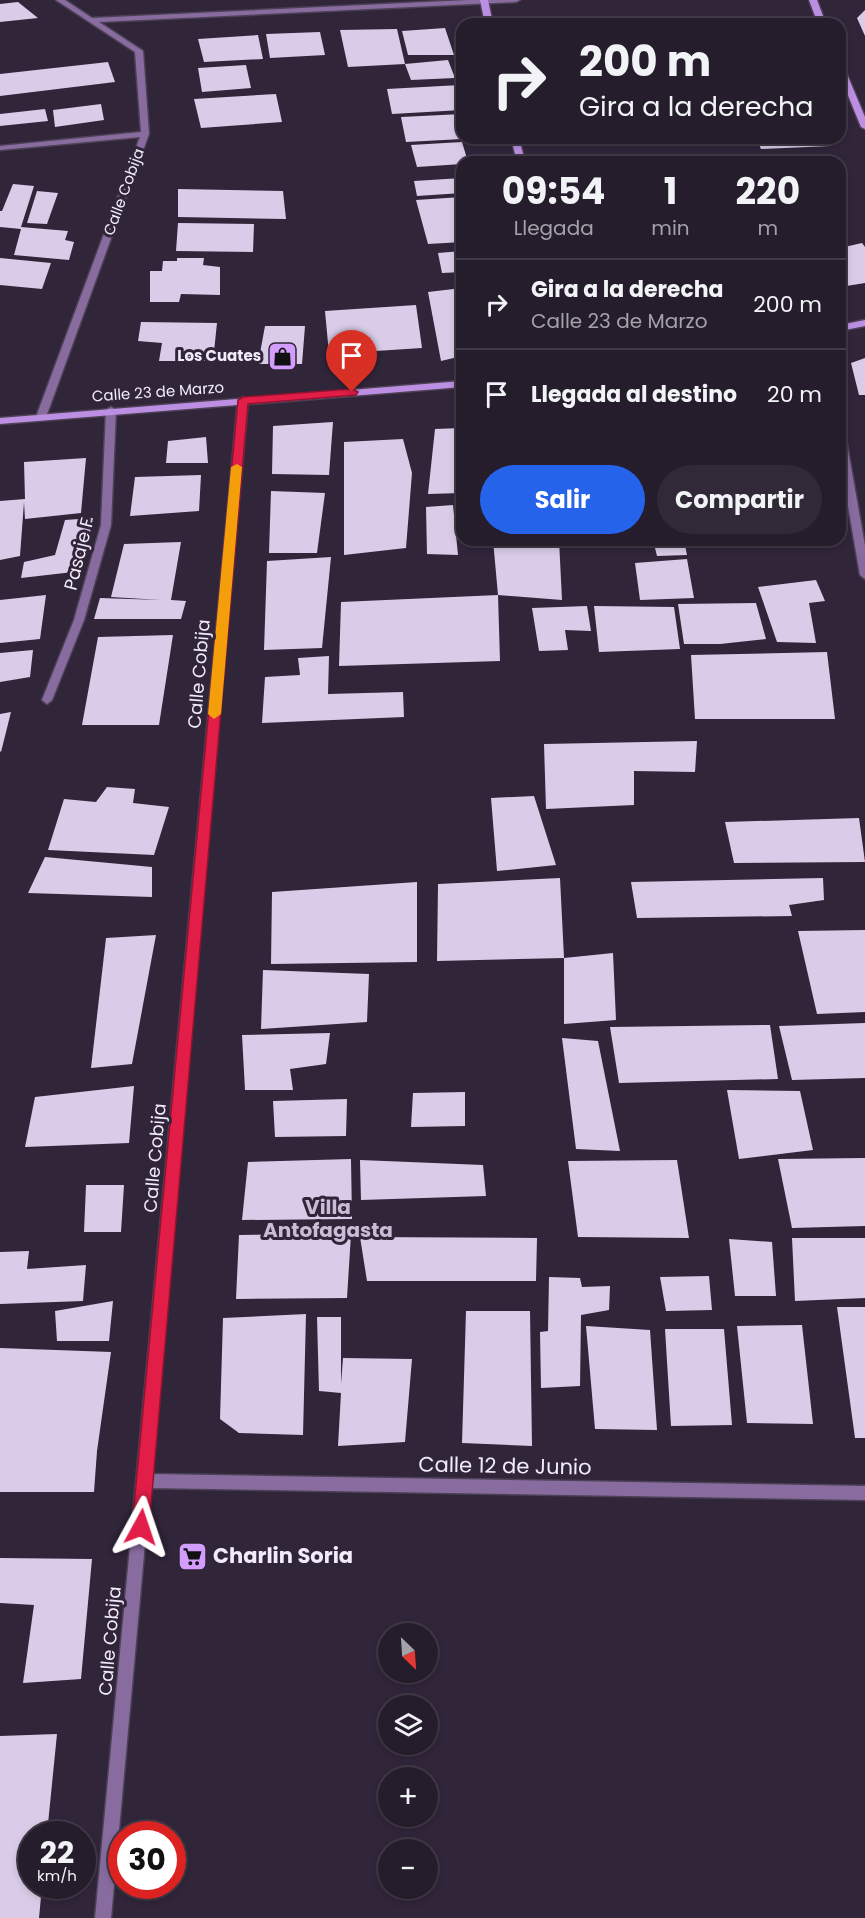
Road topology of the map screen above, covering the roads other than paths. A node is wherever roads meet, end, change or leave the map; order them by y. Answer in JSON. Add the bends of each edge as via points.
{"nodes":[{"id":1,"x":60,"y":0,"type":"edge"},
{"id":2,"x":516,"y":0,"type":"edge"},
{"id":3,"x":813,"y":0,"type":"edge"},
{"id":4,"x":484,"y":1,"type":"edge"},
{"id":5,"x":488,"y":18,"type":"edge"},
{"id":6,"x":820,"y":18,"type":"edge"},
{"id":7,"x":90,"y":20,"type":"junction"},
{"id":8,"x":846,"y":81,"type":"edge"},
{"id":9,"x":865,"y":127,"type":"edge"},
{"id":10,"x":145,"y":134,"type":"junction"},
{"id":11,"x":0,"y":148,"type":"edge"},
{"id":12,"x":865,"y":323,"type":"edge"},
{"id":13,"x":846,"y":327,"type":"edge"},
{"id":14,"x":456,"y":384,"type":"edge"},
{"id":15,"x":243,"y":400,"type":"junction"},
{"id":16,"x":111,"y":410,"type":"junction"},
{"id":17,"x":41,"y":417,"type":"junction"},
{"id":18,"x":0,"y":421,"type":"edge"},
{"id":19,"x":846,"y":467,"type":"edge"},
{"id":20,"x":865,"y":575,"type":"edge"},
{"id":21,"x":47,"y":700,"type":"dead end"},
{"id":22,"x":145,"y":1481,"type":"junction"},
{"id":23,"x":865,"y":1493,"type":"edge"},
{"id":24,"x":103,"y":1918,"type":"edge"}],
"edges":[{"from":1,"to":7,"type":"street","name":"Calle Cobija"},
{"from":2,"to":4,"type":"street"},
{"from":3,"to":6,"type":"street"},
{"from":4,"to":5,"type":"street"},
{"from":4,"to":7,"type":"street"},
{"from":7,"to":10,"type":"street","name":"Calle Cobija","via":[[139,51]]},
{"from":8,"to":9,"type":"street"},
{"from":10,"to":11,"type":"street"},
{"from":10,"to":17,"type":"street","name":"Calle Cobija"},
{"from":12,"to":13,"type":"street"},
{"from":14,"to":15,"type":"street","name":"Calle 23 de Marzo"},
{"from":15,"to":16,"type":"street","name":"Calle 23 de Marzo"},
{"from":15,"to":22,"type":"street","name":"Calle Cobija"},
{"from":16,"to":17,"type":"street","name":"Calle 23 de Marzo"},
{"from":16,"to":21,"type":"street","name":"Pasaje F","via":[[106,525],[79,620]]},
{"from":17,"to":18,"type":"street","name":"Calle 23 de Marzo"},
{"from":19,"to":20,"type":"street"},
{"from":22,"to":23,"type":"street","name":"Calle 12 de Junio"},
{"from":22,"to":24,"type":"street","name":"Calle Cobija"}]}
